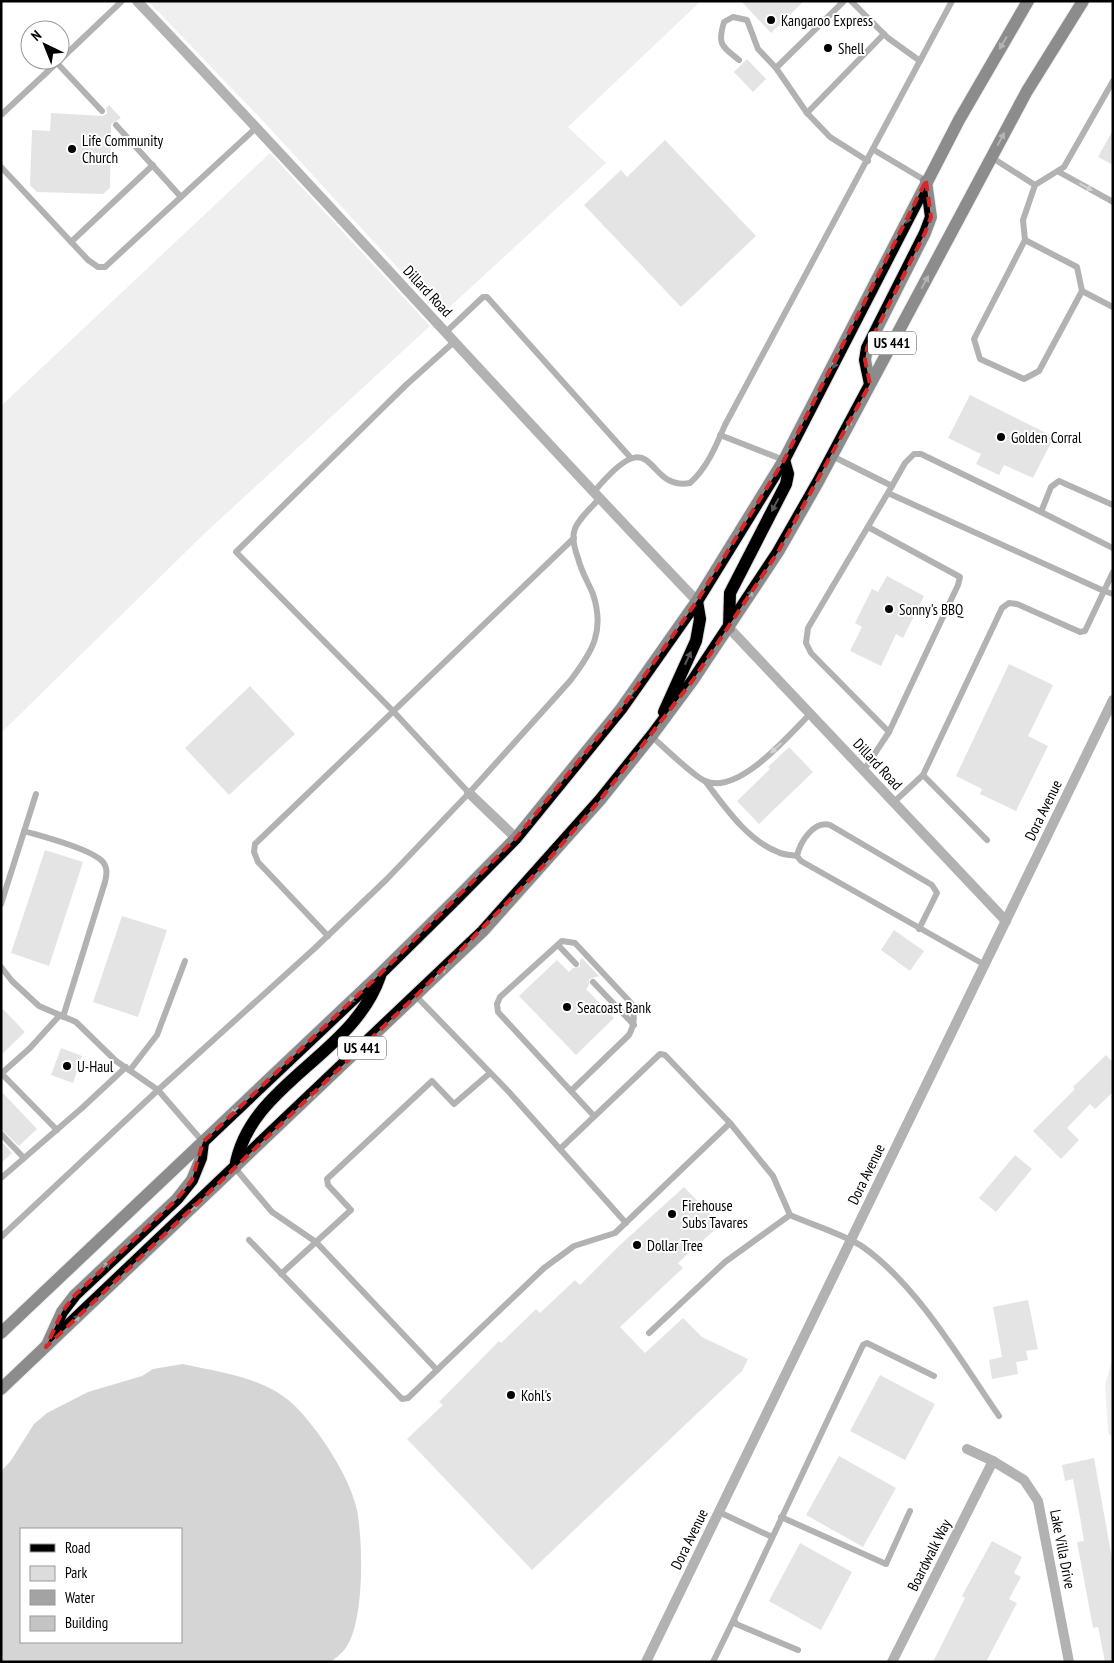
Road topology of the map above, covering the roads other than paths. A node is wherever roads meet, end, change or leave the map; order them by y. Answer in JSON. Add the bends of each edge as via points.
{"nodes":[{"id":1,"x":122,"y":1,"type":"edge"},
{"id":2,"x":137,"y":1,"type":"edge"},
{"id":3,"x":844,"y":1,"type":"edge"},
{"id":4,"x":852,"y":1,"type":"edge"},
{"id":5,"x":952,"y":1,"type":"edge"},
{"id":6,"x":1028,"y":1,"type":"edge"},
{"id":7,"x":1083,"y":1,"type":"edge"},
{"id":8,"x":884,"y":34,"type":"junction"},
{"id":9,"x":70,"y":51,"type":"edge"},
{"id":10,"x":739,"y":60,"type":"dead end"},
{"id":11,"x":920,"y":61,"type":"junction"},
{"id":12,"x":776,"y":68,"type":"junction"},
{"id":13,"x":49,"y":70,"type":"edge"},
{"id":14,"x":67,"y":70,"type":"edge"},
{"id":15,"x":1113,"y":81,"type":"edge"},
{"id":16,"x":102,"y":110,"type":"dead end"},
{"id":17,"x":807,"y":114,"type":"junction"},
{"id":18,"x":1,"y":115,"type":"edge"},
{"id":19,"x":116,"y":125,"type":"dead end"},
{"id":20,"x":257,"y":127,"type":"junction"},
{"id":21,"x":874,"y":150,"type":"junction"},
{"id":22,"x":991,"y":157,"type":"junction"},
{"id":23,"x":868,"y":161,"type":"junction"},
{"id":24,"x":153,"y":166,"type":"junction"},
{"id":25,"x":1,"y":167,"type":"edge"},
{"id":26,"x":1059,"y":172,"type":"junction"},
{"id":27,"x":926,"y":181,"type":"junction"},
{"id":28,"x":1035,"y":185,"type":"junction"},
{"id":29,"x":181,"y":197,"type":"junction"},
{"id":30,"x":1113,"y":202,"type":"edge"},
{"id":31,"x":1025,"y":240,"type":"junction"},
{"id":32,"x":71,"y":242,"type":"junction"},
{"id":33,"x":1082,"y":292,"type":"junction"},
{"id":34,"x":1113,"y":306,"type":"edge"},
{"id":35,"x":446,"y":332,"type":"junction"},
{"id":36,"x":454,"y":341,"type":"junction"},
{"id":37,"x":870,"y":384,"type":"junction"},
{"id":38,"x":720,"y":435,"type":"junction"},
{"id":39,"x":832,"y":456,"type":"junction"},
{"id":40,"x":630,"y":457,"type":"junction"},
{"id":41,"x":784,"y":460,"type":"junction"},
{"id":42,"x":892,"y":486,"type":"junction"},
{"id":43,"x":888,"y":493,"type":"junction"},
{"id":44,"x":596,"y":496,"type":"junction"},
{"id":45,"x":1113,"y":505,"type":"edge"},
{"id":46,"x":1041,"y":512,"type":"junction"},
{"id":47,"x":868,"y":527,"type":"junction"},
{"id":48,"x":574,"y":538,"type":"junction"},
{"id":49,"x":1113,"y":548,"type":"edge"},
{"id":50,"x":1113,"y":572,"type":"edge"},
{"id":51,"x":1104,"y":591,"type":"junction"},
{"id":52,"x":1113,"y":594,"type":"edge"},
{"id":53,"x":697,"y":601,"type":"junction"},
{"id":54,"x":729,"y":628,"type":"junction"},
{"id":55,"x":1113,"y":700,"type":"edge"},
{"id":56,"x":392,"y":711,"type":"junction"},
{"id":57,"x":810,"y":714,"type":"junction"},
{"id":58,"x":889,"y":732,"type":"junction"},
{"id":59,"x":652,"y":735,"type":"junction"},
{"id":60,"x":864,"y":770,"type":"junction"},
{"id":61,"x":923,"y":775,"type":"junction"},
{"id":62,"x":705,"y":782,"type":"junction"},
{"id":63,"x":469,"y":793,"type":"junction"},
{"id":64,"x":36,"y":794,"type":"dead end"},
{"id":65,"x":894,"y":802,"type":"junction"},
{"id":66,"x":24,"y":831,"type":"junction"},
{"id":67,"x":516,"y":838,"type":"junction"},
{"id":68,"x":987,"y":840,"type":"dead end"},
{"id":69,"x":797,"y":856,"type":"junction"},
{"id":70,"x":1,"y":904,"type":"edge"},
{"id":71,"x":1006,"y":921,"type":"junction"},
{"id":72,"x":919,"y":929,"type":"junction"},
{"id":73,"x":328,"y":936,"type":"junction"},
{"id":74,"x":558,"y":945,"type":"junction"},
{"id":75,"x":186,"y":961,"type":"dead end"},
{"id":76,"x":576,"y":964,"type":"dead end"},
{"id":77,"x":985,"y":965,"type":"junction"},
{"id":78,"x":1,"y":967,"type":"edge"},
{"id":79,"x":380,"y":974,"type":"junction"},
{"id":80,"x":593,"y":982,"type":"dead end"},
{"id":81,"x":416,"y":996,"type":"junction"},
{"id":82,"x":61,"y":1016,"type":"junction"},
{"id":83,"x":634,"y":1025,"type":"junction"},
{"id":84,"x":128,"y":1069,"type":"junction"},
{"id":85,"x":1,"y":1073,"type":"edge"},
{"id":86,"x":490,"y":1073,"type":"junction"},
{"id":87,"x":158,"y":1090,"type":"junction"},
{"id":88,"x":572,"y":1090,"type":"junction"},
{"id":89,"x":594,"y":1116,"type":"junction"},
{"id":90,"x":730,"y":1123,"type":"junction"},
{"id":91,"x":57,"y":1130,"type":"junction"},
{"id":92,"x":1,"y":1134,"type":"edge"},
{"id":93,"x":203,"y":1142,"type":"junction"},
{"id":94,"x":560,"y":1149,"type":"junction"},
{"id":95,"x":24,"y":1158,"type":"junction"},
{"id":96,"x":235,"y":1168,"type":"junction"},
{"id":97,"x":1,"y":1178,"type":"edge"},
{"id":98,"x":790,"y":1215,"type":"junction"},
{"id":99,"x":626,"y":1222,"type":"junction"},
{"id":100,"x":1,"y":1237,"type":"edge"},
{"id":101,"x":249,"y":1240,"type":"dead end"},
{"id":102,"x":850,"y":1241,"type":"junction"},
{"id":103,"x":316,"y":1242,"type":"junction"},
{"id":104,"x":281,"y":1274,"type":"junction"},
{"id":105,"x":1,"y":1333,"type":"edge"},
{"id":106,"x":650,"y":1333,"type":"dead end"},
{"id":107,"x":46,"y":1347,"type":"junction"},
{"id":108,"x":437,"y":1370,"type":"junction"},
{"id":109,"x":934,"y":1376,"type":"dead end"},
{"id":110,"x":1,"y":1389,"type":"edge"},
{"id":111,"x":999,"y":1416,"type":"dead end"},
{"id":112,"x":967,"y":1449,"type":"dead end"},
{"id":113,"x":993,"y":1461,"type":"junction"},
{"id":114,"x":910,"y":1511,"type":"dead end"},
{"id":115,"x":719,"y":1512,"type":"junction"},
{"id":116,"x":782,"y":1517,"type":"junction"},
{"id":117,"x":772,"y":1537,"type":"junction"},
{"id":118,"x":734,"y":1619,"type":"junction"},
{"id":119,"x":798,"y":1650,"type":"dead end"},
{"id":120,"x":646,"y":1662,"type":"edge"},
{"id":121,"x":713,"y":1662,"type":"edge"},
{"id":122,"x":892,"y":1662,"type":"edge"},
{"id":123,"x":1070,"y":1662,"type":"edge"}],
"edges":[{"from":1,"to":9,"type":"lane"},
{"from":2,"to":20,"type":"street","name":"Dillard Road"},
{"from":3,"to":12,"type":"lane"},
{"from":4,"to":8,"type":"lane"},
{"from":5,"to":11,"type":"lane"},
{"from":6,"to":27,"type":"main road","number":"US 441","one_way":true},
{"from":22,"to":7,"type":"main road","number":"US 441","one_way":true,"via":[[1027,91]]},
{"from":8,"to":11,"type":"lane"},
{"from":8,"to":17,"type":"lane"},
{"from":10,"to":12,"type":"lane","via":[[721,45],[719,37],[724,22],[733,17],[747,20],[758,49]]},
{"from":11,"to":21,"type":"lane"},
{"from":12,"to":17,"type":"lane"},
{"from":13,"to":18,"type":"lane"},
{"from":14,"to":16,"type":"lane"},
{"from":15,"to":26,"type":"lane"},
{"from":17,"to":23,"type":"lane","via":[[830,137]]},
{"from":19,"to":24,"type":"lane"},
{"from":20,"to":29,"type":"lane"},
{"from":20,"to":35,"type":"street","name":"Dillard Road"},
{"from":21,"to":23,"type":"lane"},
{"from":21,"to":27,"type":"lane"},
{"from":22,"to":28,"type":"lane"},
{"from":37,"to":22,"type":"main road","number":"US 441","one_way":true},
{"from":23,"to":38,"type":"lane"},
{"from":24,"to":29,"type":"lane"},
{"from":24,"to":32,"type":"lane"},
{"from":25,"to":32,"type":"lane"},
{"from":26,"to":28,"type":"lane"},
{"from":26,"to":30,"type":"lane","one_way":true},
{"from":27,"to":37,"type":"main road","via":[[931,217],[867,348],[865,360]]},
{"from":27,"to":41,"type":"main road","number":"US 441","one_way":true},
{"from":28,"to":31,"type":"lane","via":[[1023,220]]},
{"from":29,"to":32,"type":"lane","via":[[105,267],[98,267],[88,260]]},
{"from":31,"to":33,"type":"lane","via":[[1077,267]]},
{"from":31,"to":33,"type":"lane","via":[[974,339],[980,360],[1024,379],[1039,371]]},
{"from":33,"to":34,"type":"lane"},
{"from":35,"to":36,"type":"street","name":"Dillard Road"},
{"from":35,"to":40,"type":"lane","via":[[483,296],[487,297]]},
{"from":36,"to":44,"type":"street","name":"Dillard Road"},
{"from":36,"to":56,"type":"lane","via":[[236,552]]},
{"from":39,"to":37,"type":"main road","number":"US 441","one_way":true},
{"from":38,"to":40,"type":"lane","via":[[709,459],[690,483],[674,482],[651,463]]},
{"from":38,"to":41,"type":"lane"},
{"from":39,"to":42,"type":"lane"},
{"from":54,"to":39,"type":"main road","number":"US 441","one_way":true,"via":[[778,552]]},
{"from":40,"to":44,"type":"lane","via":[[608,474]]},
{"from":41,"to":53,"type":"main road","number":"US 441"},
{"from":41,"to":54,"type":"main road","one_way":true,"via":[[788,474],[786,484],[730,593]]},
{"from":42,"to":43,"type":"lane"},
{"from":42,"to":46,"type":"lane","via":[[905,463],[914,454],[921,454]]},
{"from":43,"to":47,"type":"lane"},
{"from":43,"to":51,"type":"lane"},
{"from":44,"to":48,"type":"lane","via":[[575,528]]},
{"from":44,"to":53,"type":"street","name":"Dillard Road"},
{"from":45,"to":46,"type":"lane","via":[[1059,481],[1051,487]]},
{"from":46,"to":49,"type":"lane"},
{"from":47,"to":58,"type":"lane","via":[[808,628],[806,643],[811,653]]},
{"from":47,"to":58,"type":"lane","via":[[960,577]]},
{"from":48,"to":56,"type":"lane"},
{"from":48,"to":63,"type":"lane","via":[[599,617],[594,640],[582,666],[570,681]]},
{"from":50,"to":51,"type":"lane"},
{"from":51,"to":52,"type":"lane"},
{"from":51,"to":61,"type":"lane","via":[[1085,631],[1080,632],[1017,604],[1009,603],[1002,608]]},
{"from":59,"to":53,"type":"main road","one_way":true,"via":[[696,641],[700,619]]},
{"from":53,"to":67,"type":"main road","number":"US 441","one_way":true,"via":[[621,709]]},
{"from":54,"to":57,"type":"street","name":"Dillard Road"},
{"from":54,"to":59,"type":"main road","number":"US 441"},
{"from":55,"to":71,"type":"street","name":"Dora Avenue"},
{"from":56,"to":63,"type":"lane"},
{"from":56,"to":73,"type":"lane","via":[[255,844],[258,862]]},
{"from":57,"to":60,"type":"street","name":"Dillard Road"},
{"from":57,"to":62,"type":"lane","one_way":true,"via":[[742,776],[724,783]]},
{"from":58,"to":60,"type":"lane"},
{"from":59,"to":62,"type":"lane"},
{"from":81,"to":59,"type":"main road","number":"US 441","one_way":true,"via":[[483,931],[543,866]]},
{"from":60,"to":65,"type":"street","name":"Dillard Road"},
{"from":61,"to":65,"type":"lane"},
{"from":61,"to":68,"type":"lane"},
{"from":62,"to":69,"type":"lane","via":[[747,830],[778,852]]},
{"from":63,"to":67,"type":"street"},
{"from":63,"to":73,"type":"lane"},
{"from":64,"to":66,"type":"lane"},
{"from":65,"to":71,"type":"street","name":"Dillard Road"},
{"from":66,"to":70,"type":"lane"},
{"from":66,"to":82,"type":"lane","via":[[89,853],[106,868],[105,882]]},
{"from":67,"to":79,"type":"main road","number":"US 441"},
{"from":69,"to":72,"type":"lane"},
{"from":69,"to":72,"type":"lane","via":[[799,847],[817,825],[823,823],[932,885],[937,893]]},
{"from":71,"to":77,"type":"street","name":"Dora Avenue"},
{"from":72,"to":77,"type":"lane"},
{"from":73,"to":87,"type":"lane"},
{"from":74,"to":76,"type":"lane"},
{"from":74,"to":83,"type":"lane","via":[[562,941],[575,942],[631,1004],[635,1014]]},
{"from":74,"to":88,"type":"lane","via":[[500,997],[497,1004],[498,1012]]},
{"from":75,"to":84,"type":"lane","via":[[157,1035]]},
{"from":77,"to":102,"type":"street","name":"Dora Avenue"},
{"from":78,"to":82,"type":"lane","via":[[39,1006]]},
{"from":79,"to":93,"type":"main road","number":"US 441","one_way":true},
{"from":79,"to":96,"type":"main road","via":[[366,1007],[352,1024],[261,1110],[238,1150]]},
{"from":80,"to":83,"type":"lane"},
{"from":81,"to":86,"type":"lane"},
{"from":96,"to":81,"type":"main road","number":"US 441","one_way":true},
{"from":82,"to":84,"type":"lane","via":[[76,1022]]},
{"from":82,"to":85,"type":"lane"},
{"from":83,"to":88,"type":"lane","via":[[629,1035]]},
{"from":84,"to":87,"type":"lane"},
{"from":84,"to":91,"type":"lane"},
{"from":85,"to":91,"type":"lane"},
{"from":86,"to":94,"type":"lane"},
{"from":86,"to":103,"type":"lane","via":[[454,1104],[432,1081],[327,1179],[328,1185],[351,1210]]},
{"from":87,"to":93,"type":"lane"},
{"from":87,"to":100,"type":"lane"},
{"from":88,"to":89,"type":"lane"},
{"from":89,"to":90,"type":"lane","via":[[660,1054],[665,1055]]},
{"from":89,"to":94,"type":"lane"},
{"from":90,"to":98,"type":"lane","via":[[773,1176]]},
{"from":90,"to":99,"type":"lane"},
{"from":91,"to":95,"type":"lane"},
{"from":92,"to":95,"type":"lane"},
{"from":93,"to":105,"type":"main road","number":"US 441"},
{"from":107,"to":93,"type":"main road","one_way":true,"via":[[62,1312],[76,1295],[192,1180],[201,1158]]},
{"from":94,"to":99,"type":"lane"},
{"from":95,"to":97,"type":"lane"},
{"from":96,"to":103,"type":"lane","via":[[272,1212]]},
{"from":107,"to":96,"type":"main road","number":"US 441","one_way":true},
{"from":98,"to":102,"type":"lane"},
{"from":98,"to":106,"type":"lane","via":[[725,1262]]},
{"from":99,"to":108,"type":"lane","via":[[615,1233],[574,1246],[544,1268]]},
{"from":101,"to":104,"type":"lane"},
{"from":102,"to":111,"type":"lane","via":[[863,1246],[918,1302],[944,1334]]},
{"from":102,"to":115,"type":"street","name":"Dora Avenue"},
{"from":103,"to":104,"type":"lane"},
{"from":103,"to":108,"type":"lane"},
{"from":104,"to":108,"type":"lane","via":[[402,1399],[408,1398]]},
{"from":107,"to":110,"type":"main road","number":"US 441"},
{"from":109,"to":116,"type":"lane","via":[[867,1343],[863,1345]]},
{"from":112,"to":113,"type":"street","name":"Lake Villa Drive"},
{"from":113,"to":122,"type":"street","name":"Boardwalk Way"},
{"from":113,"to":123,"type":"street","name":"Lake Villa Drive","via":[[1024,1480],[1038,1501]]},
{"from":114,"to":116,"type":"lane","via":[[886,1564]]},
{"from":115,"to":117,"type":"lane"},
{"from":115,"to":120,"type":"street","name":"Dora Avenue"},
{"from":116,"to":117,"type":"lane"},
{"from":117,"to":118,"type":"lane"},
{"from":118,"to":119,"type":"lane","via":[[736,1624]]},
{"from":118,"to":121,"type":"lane"}]}
